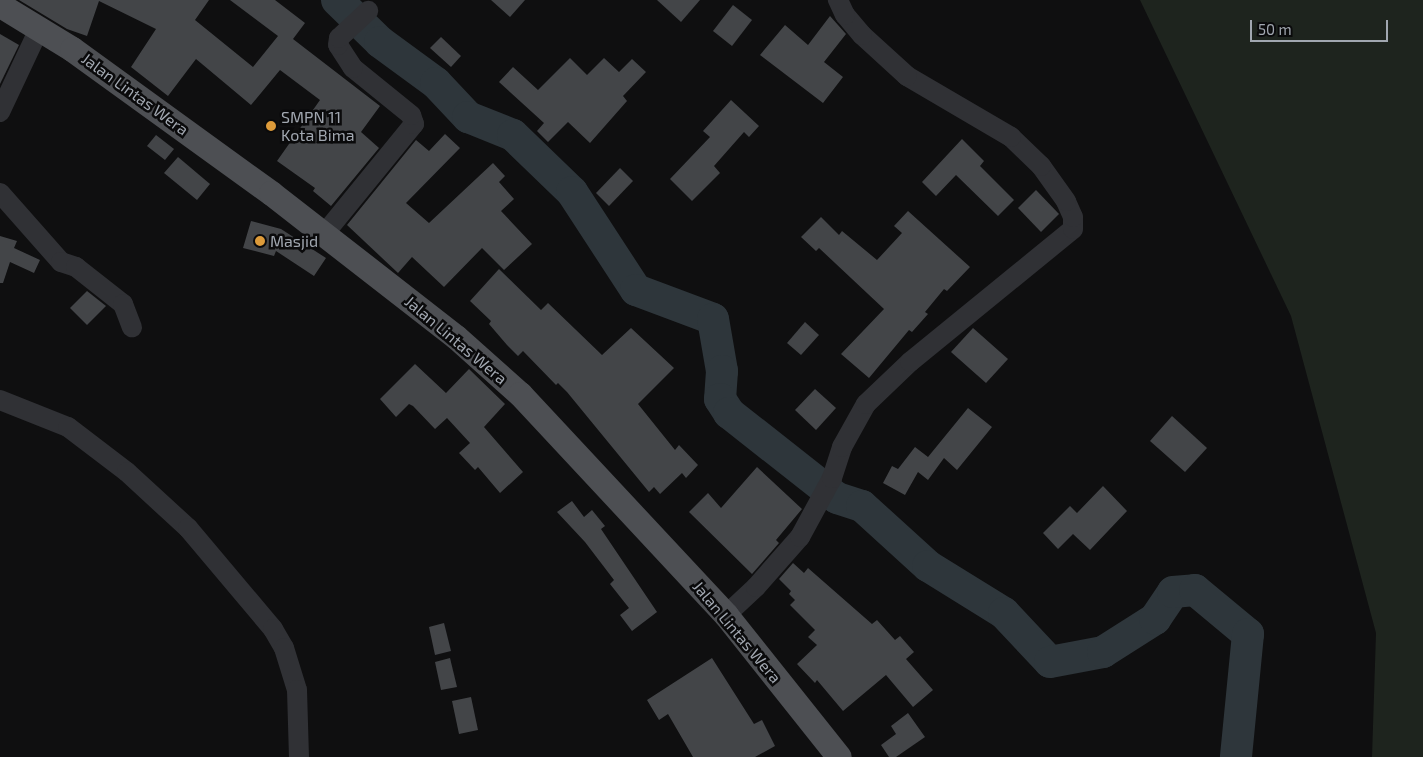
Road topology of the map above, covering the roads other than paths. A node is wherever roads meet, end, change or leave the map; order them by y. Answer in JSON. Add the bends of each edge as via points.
{"nodes":[{"id":1,"x":838,"y":0,"type":"edge"},
{"id":2,"x":0,"y":5,"type":"edge"},
{"id":3,"x":368,"y":11,"type":"dead end"},
{"id":4,"x":39,"y":29,"type":"junction"},
{"id":5,"x":0,"y":112,"type":"edge"},
{"id":6,"x":0,"y":193,"type":"edge"},
{"id":7,"x":325,"y":233,"type":"junction"},
{"id":8,"x":132,"y":327,"type":"dead end"},
{"id":9,"x":0,"y":400,"type":"edge"},
{"id":10,"x":726,"y":615,"type":"junction"},
{"id":11,"x":298,"y":757,"type":"edge"},
{"id":12,"x":839,"y":757,"type":"edge"}],
"edges":[{"from":1,"to":10,"type":"street","via":[[845,15],[862,35],[907,76],[1011,137],[1041,166],[1073,217],[1073,229],[910,362],[866,404],[842,447],[832,478],[786,556]]},
{"from":2,"to":4,"type":"main road","name":"Jalan Lintas Wera"},
{"from":3,"to":7,"type":"street","via":[[339,38],[343,56],[353,68],[411,115],[414,124]]},
{"from":4,"to":5,"type":"street"},
{"from":4,"to":7,"type":"main road","name":"Jalan Lintas Wera","via":[[148,103]]},
{"from":6,"to":8,"type":"street","via":[[61,262],[76,267],[124,304]]},
{"from":7,"to":10,"type":"main road","name":"Jalan Lintas Wera","via":[[456,337],[520,394]]},
{"from":9,"to":11,"type":"street","via":[[68,427],[127,472],[188,528],[273,629],[284,648],[298,690]]},
{"from":10,"to":12,"type":"main road","name":"Jalan Lintas Wera"}]}
